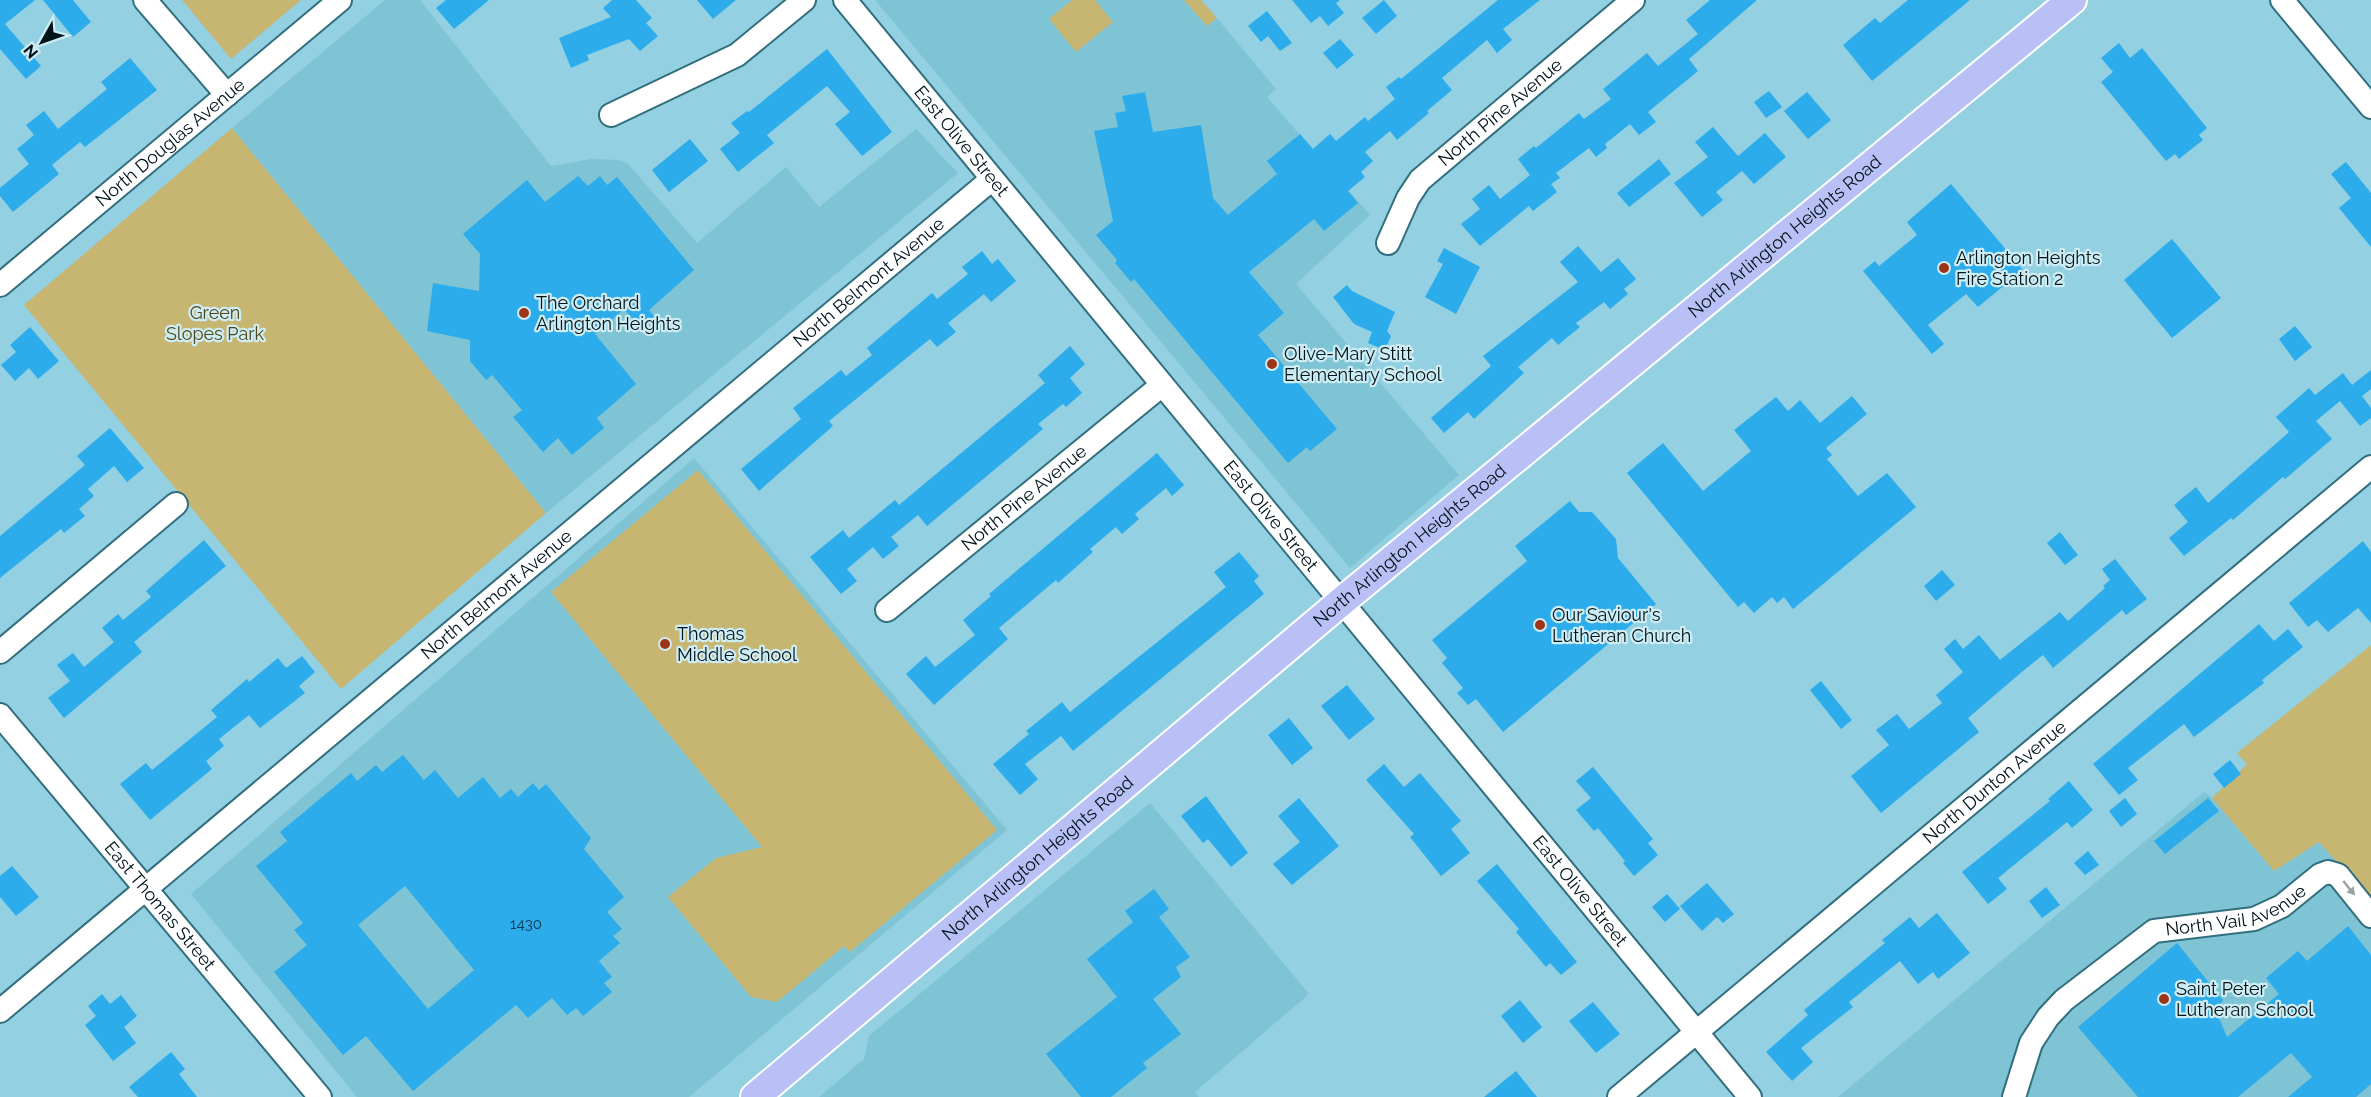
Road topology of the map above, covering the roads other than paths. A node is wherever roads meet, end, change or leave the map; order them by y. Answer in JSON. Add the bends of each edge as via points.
{"nodes":[{"id":1,"x":145,"y":0,"type":"edge"},
{"id":2,"x":340,"y":0,"type":"edge"},
{"id":3,"x":804,"y":0,"type":"edge"},
{"id":4,"x":845,"y":0,"type":"edge"},
{"id":5,"x":1633,"y":0,"type":"edge"},
{"id":6,"x":2072,"y":0,"type":"edge"},
{"id":7,"x":2282,"y":0,"type":"edge"},
{"id":8,"x":227,"y":95,"type":"junction"},
{"id":9,"x":2370,"y":105,"type":"edge"},
{"id":10,"x":611,"y":115,"type":"dead end"},
{"id":11,"x":992,"y":178,"type":"junction"},
{"id":12,"x":1388,"y":243,"type":"dead end"},
{"id":13,"x":0,"y":285,"type":"edge"},
{"id":14,"x":1162,"y":385,"type":"junction"},
{"id":15,"x":2371,"y":467,"type":"edge"},
{"id":16,"x":176,"y":504,"type":"dead end"},
{"id":17,"x":1341,"y":602,"type":"junction"},
{"id":18,"x":887,"y":610,"type":"dead end"},
{"id":19,"x":0,"y":652,"type":"edge"},
{"id":20,"x":0,"y":715,"type":"edge"},
{"id":21,"x":146,"y":889,"type":"junction"},
{"id":22,"x":2371,"y":916,"type":"edge"},
{"id":23,"x":0,"y":1011,"type":"edge"},
{"id":24,"x":1696,"y":1033,"type":"junction"},
{"id":25,"x":320,"y":1097,"type":"edge"},
{"id":26,"x":755,"y":1097,"type":"edge"},
{"id":27,"x":1619,"y":1097,"type":"edge"},
{"id":28,"x":1749,"y":1097,"type":"edge"},
{"id":29,"x":2014,"y":1097,"type":"edge"}],
"edges":[{"from":1,"to":8,"type":"street"},
{"from":2,"to":8,"type":"street","name":"North Douglas Avenue"},
{"from":3,"to":10,"type":"street","via":[[737,55]]},
{"from":4,"to":11,"type":"street","name":"East Olive Street"},
{"from":5,"to":12,"type":"street","name":"North Pine Avenue","via":[[1420,180]]},
{"from":6,"to":17,"type":"main road","name":"North Arlington Heights Road"},
{"from":7,"to":9,"type":"street"},
{"from":8,"to":13,"type":"street","name":"North Douglas Avenue"},
{"from":11,"to":14,"type":"street","name":"East Olive Street"},
{"from":11,"to":21,"type":"street","name":"North Belmont Avenue"},
{"from":14,"to":17,"type":"street","name":"East Olive Street"},
{"from":14,"to":18,"type":"street","name":"North Pine Avenue"},
{"from":15,"to":24,"type":"street","name":"North Dunton Avenue"},
{"from":16,"to":19,"type":"street"},
{"from":17,"to":24,"type":"street","name":"East Olive Street"},
{"from":17,"to":26,"type":"main road","name":"North Arlington Heights Road"},
{"from":20,"to":21,"type":"street","name":"East Thomas Street"},
{"from":21,"to":23,"type":"street","name":"North Belmont Avenue"},
{"from":21,"to":25,"type":"street","name":"East Thomas Street"},
{"from":29,"to":22,"type":"street","name":"North Vail Avenue","one_way":true,"via":[[2031,1043],[2048,1017],[2064,1000],[2154,931],[2254,919],[2282,906],[2328,872],[2338,875]]},
{"from":24,"to":27,"type":"street","name":"North Dunton Avenue"},
{"from":24,"to":28,"type":"street","name":"East Olive Street"}]}
